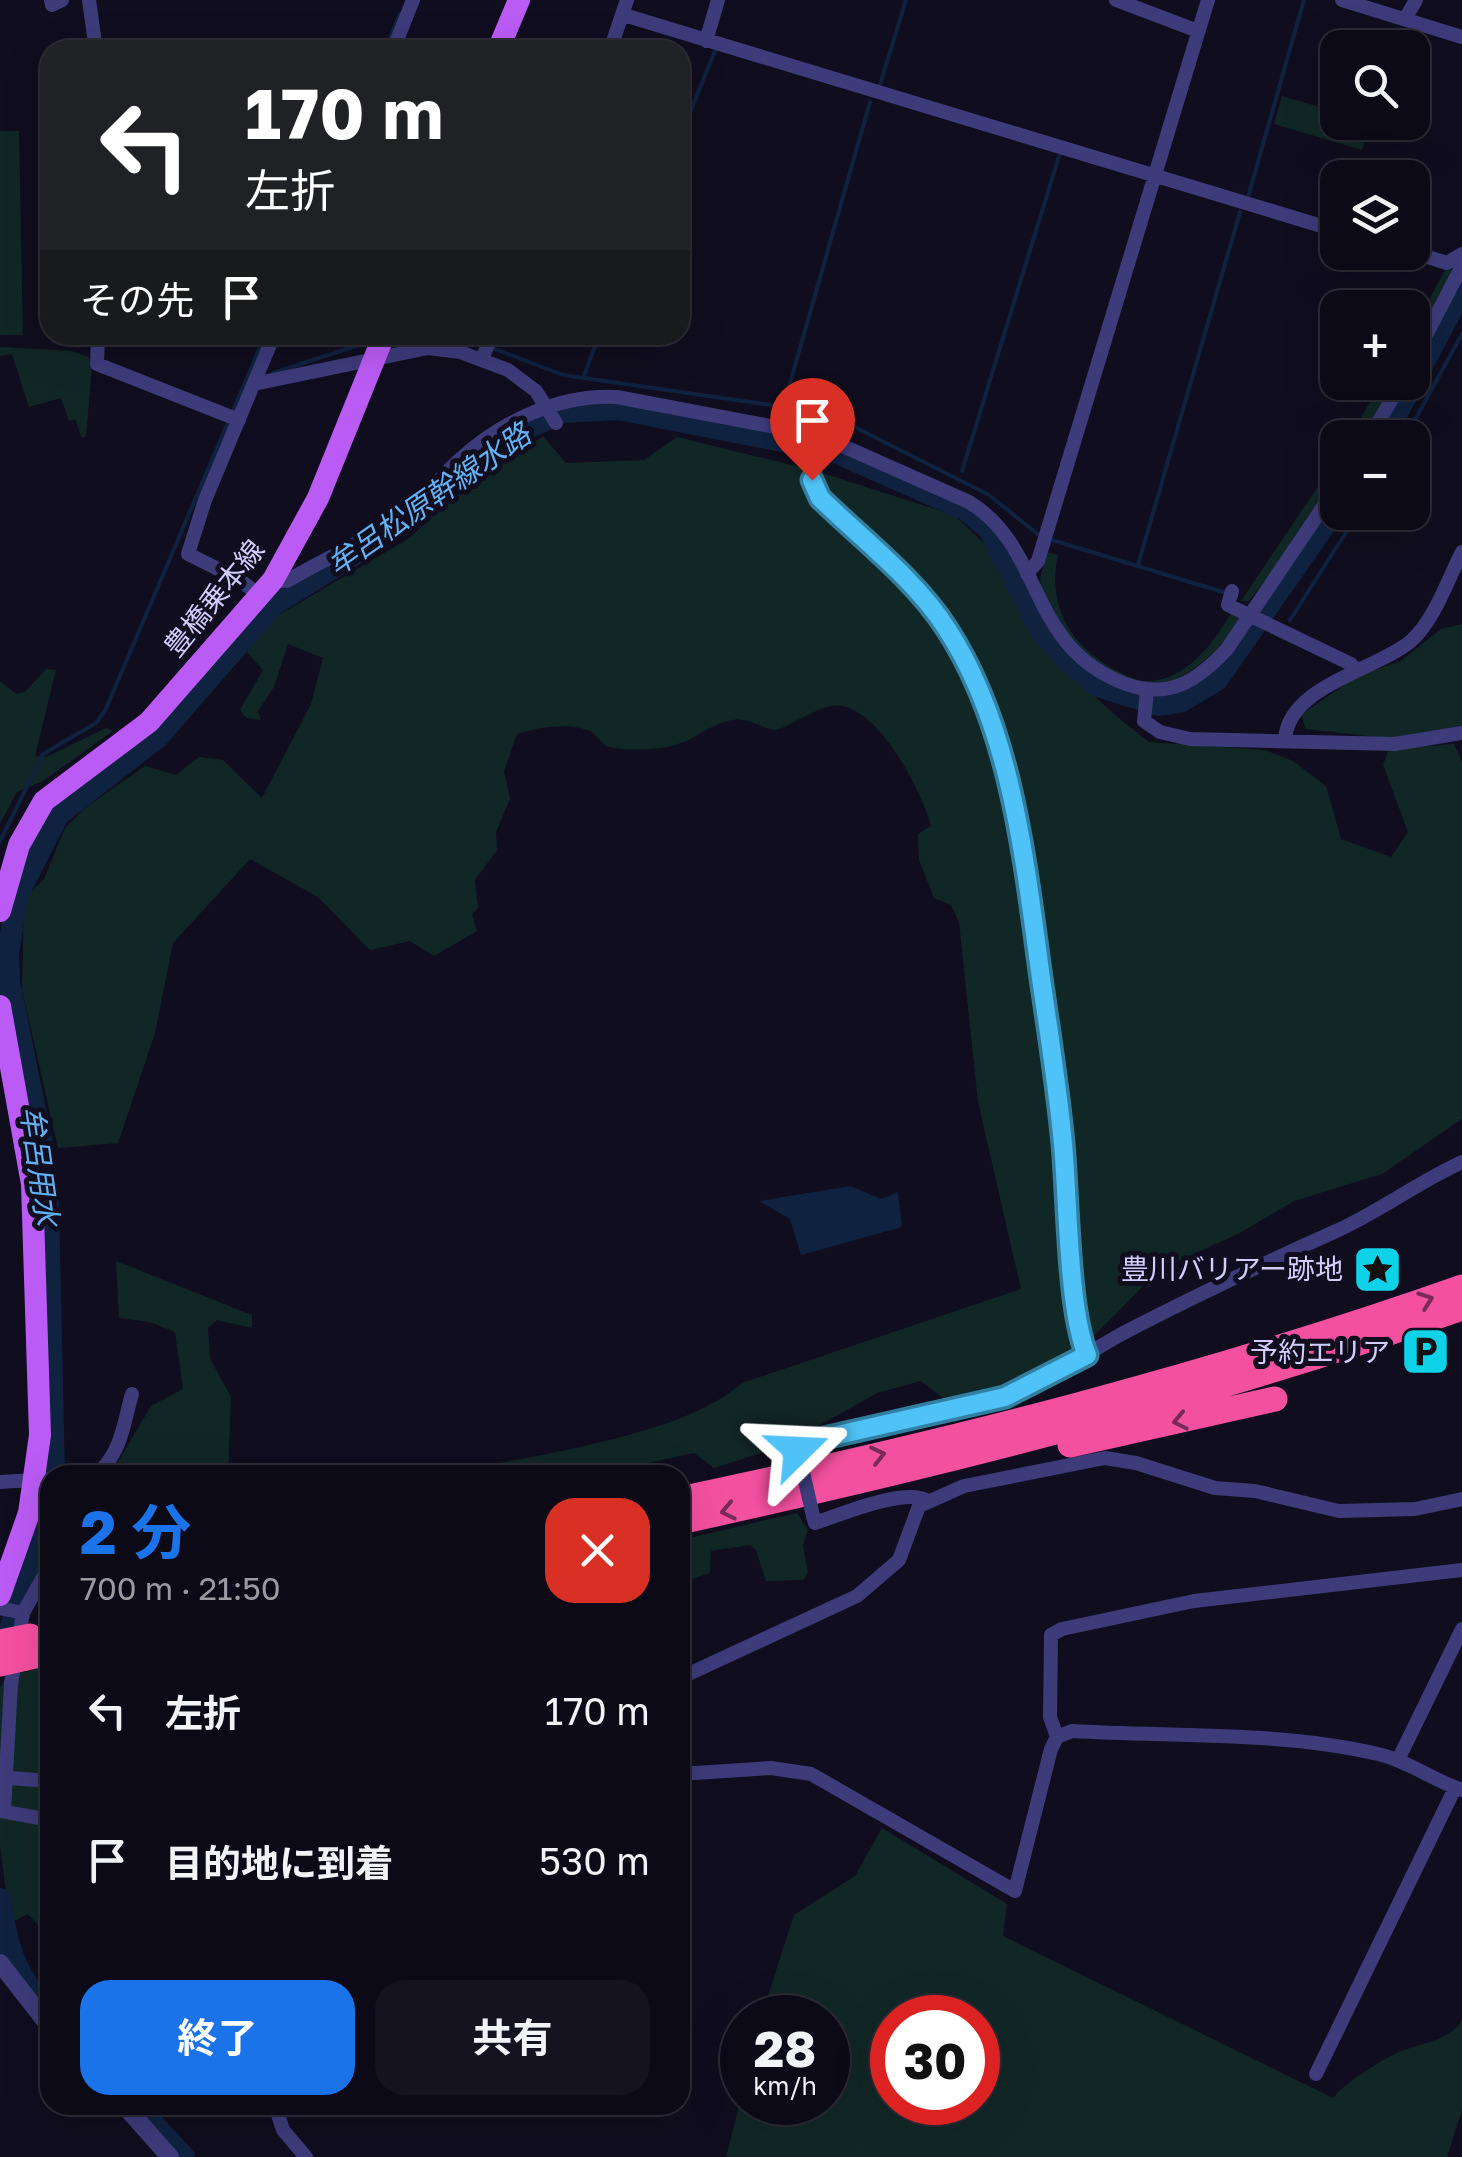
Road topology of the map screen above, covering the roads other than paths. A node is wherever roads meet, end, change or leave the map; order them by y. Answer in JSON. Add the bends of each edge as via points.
{"nodes":[{"id":1,"x":90,"y":0,"type":"edge"},
{"id":2,"x":413,"y":0,"type":"edge"},
{"id":3,"x":519,"y":0,"type":"edge"},
{"id":4,"x":718,"y":0,"type":"edge"},
{"id":5,"x":1116,"y":0,"type":"edge"},
{"id":6,"x":1208,"y":0,"type":"edge"},
{"id":7,"x":1342,"y":0,"type":"edge"},
{"id":8,"x":1416,"y":0,"type":"edge"},
{"id":9,"x":626,"y":8,"type":"edge"},
{"id":10,"x":1405,"y":20,"type":"junction"},
{"id":11,"x":1198,"y":31,"type":"junction"},
{"id":12,"x":1462,"y":37,"type":"edge"},
{"id":13,"x":95,"y":40,"type":"edge"},
{"id":14,"x":397,"y":40,"type":"edge"},
{"id":15,"x":502,"y":40,"type":"edge"},
{"id":16,"x":614,"y":40,"type":"edge"},
{"id":17,"x":706,"y":41,"type":"junction"},
{"id":18,"x":1153,"y":176,"type":"junction"},
{"id":19,"x":1320,"y":226,"type":"edge"},
{"id":20,"x":1462,"y":254,"type":"edge"},
{"id":21,"x":1430,"y":257,"type":"edge"},
{"id":22,"x":1462,"y":266,"type":"edge"},
{"id":23,"x":1430,"y":327,"type":"edge"},
{"id":24,"x":98,"y":345,"type":"edge"},
{"id":25,"x":270,"y":345,"type":"edge"},
{"id":26,"x":380,"y":345,"type":"edge"},
{"id":27,"x":488,"y":345,"type":"edge"},
{"id":28,"x":374,"y":358,"type":"junction"},
{"id":29,"x":482,"y":359,"type":"junction"},
{"id":30,"x":254,"y":384,"type":"junction"},
{"id":31,"x":551,"y":413,"type":"junction"},
{"id":32,"x":238,"y":419,"type":"junction"},
{"id":33,"x":816,"y":443,"type":"junction"},
{"id":34,"x":1320,"y":511,"type":"edge"},
{"id":35,"x":1462,"y":552,"type":"edge"},
{"id":36,"x":1027,"y":574,"type":"junction"},
{"id":37,"x":266,"y":588,"type":"junction"},
{"id":38,"x":1230,"y":596,"type":"dead end"},
{"id":39,"x":1253,"y":613,"type":"junction"},
{"id":40,"x":1356,"y":670,"type":"junction"},
{"id":41,"x":1146,"y":700,"type":"junction"},
{"id":42,"x":1462,"y":734,"type":"edge"},
{"id":43,"x":1284,"y":739,"type":"junction"},
{"id":44,"x":0,"y":910,"type":"edge"},
{"id":45,"x":0,"y":1006,"type":"edge"},
{"id":46,"x":1462,"y":1162,"type":"edge"},
{"id":47,"x":1462,"y":1287,"type":"edge"},
{"id":48,"x":1462,"y":1308,"type":"edge"},
{"id":49,"x":1087,"y":1355,"type":"junction"},
{"id":50,"x":132,"y":1394,"type":"dead end"},
{"id":51,"x":1275,"y":1399,"type":"dead end"},
{"id":52,"x":43,"y":1465,"type":"edge"},
{"id":53,"x":104,"y":1465,"type":"edge"},
{"id":54,"x":913,"y":1469,"type":"junction"},
{"id":55,"x":40,"y":1479,"type":"edge"},
{"id":56,"x":0,"y":1482,"type":"edge"},
{"id":57,"x":690,"y":1497,"type":"edge"},
{"id":58,"x":1462,"y":1499,"type":"edge"},
{"id":59,"x":926,"y":1500,"type":"junction"},
{"id":60,"x":40,"y":1507,"type":"edge"},
{"id":61,"x":690,"y":1520,"type":"edge"},
{"id":62,"x":1462,"y":1570,"type":"edge"},
{"id":63,"x":40,"y":1586,"type":"edge"},
{"id":64,"x":23,"y":1624,"type":"edge"},
{"id":65,"x":1462,"y":1630,"type":"edge"},
{"id":66,"x":0,"y":1642,"type":"edge"},
{"id":67,"x":0,"y":1664,"type":"edge"},
{"id":68,"x":690,"y":1673,"type":"edge"},
{"id":69,"x":1057,"y":1737,"type":"junction"},
{"id":70,"x":1398,"y":1760,"type":"junction"},
{"id":71,"x":690,"y":1773,"type":"edge"},
{"id":72,"x":8,"y":1778,"type":"junction"},
{"id":73,"x":40,"y":1780,"type":"edge"},
{"id":74,"x":1459,"y":1789,"type":"edge"},
{"id":75,"x":2,"y":1811,"type":"edge"},
{"id":76,"x":40,"y":1818,"type":"edge"},
{"id":77,"x":0,"y":1963,"type":"edge"},
{"id":78,"x":40,"y":2001,"type":"edge"},
{"id":79,"x":1316,"y":2074,"type":"dead end"},
{"id":80,"x":133,"y":2115,"type":"edge"},
{"id":81,"x":278,"y":2115,"type":"edge"},
{"id":82,"x":170,"y":2157,"type":"edge"},
{"id":83,"x":306,"y":2157,"type":"edge"}],
"edges":[{"from":1,"to":13,"type":"street"},
{"from":2,"to":14,"type":"street"},
{"from":3,"to":15,"type":"main road"},
{"from":4,"to":17,"type":"street"},
{"from":5,"to":11,"type":"street"},
{"from":6,"to":11,"type":"street"},
{"from":7,"to":10,"type":"street"},
{"from":8,"to":10,"type":"street"},
{"from":9,"to":16,"type":"street"},
{"from":9,"to":17,"type":"street"},
{"from":10,"to":12,"type":"street"},
{"from":11,"to":18,"type":"street"},
{"from":17,"to":18,"type":"street"},
{"from":18,"to":19,"type":"street"},
{"from":18,"to":36,"type":"street","via":[[1038,562]]},
{"from":20,"to":21,"type":"street","via":[[1447,262]]},
{"from":22,"to":23,"type":"street"},
{"from":24,"to":32,"type":"street","via":[[97,364]]},
{"from":25,"to":30,"type":"street"},
{"from":26,"to":28,"type":"main road","name":"豊橋乗本線"},
{"from":27,"to":29,"type":"street"},
{"from":28,"to":29,"type":"street","via":[[428,348]]},
{"from":28,"to":30,"type":"street"},
{"from":28,"to":37,"type":"main road","name":"豊橋乗本線","via":[[318,498]]},
{"from":29,"to":31,"type":"street","via":[[524,380]]},
{"from":30,"to":32,"type":"street"},
{"from":31,"to":33,"type":"street","via":[[588,395],[616,397]]},
{"from":31,"to":37,"type":"street","via":[[478,445],[393,520]]},
{"from":32,"to":37,"type":"street","via":[[188,554]]},
{"from":33,"to":36,"type":"street","via":[[864,451],[990,515]]},
{"from":33,"to":49,"type":"street","via":[[814,489],[948,629],[980,693],[1005,772],[1060,1108]]},
{"from":34,"to":39,"type":"street"},
{"from":35,"to":40,"type":"street","via":[[1420,632],[1390,656]]},
{"from":36,"to":41,"type":"street","via":[[1062,640]]},
{"from":37,"to":44,"type":"main road","name":"豊橋乗本線","via":[[149,722],[44,801],[15,854]]},
{"from":38,"to":39,"type":"street","via":[[1228,605]]},
{"from":39,"to":40,"type":"street"},
{"from":39,"to":41,"type":"street","via":[[1207,670]]},
{"from":40,"to":43,"type":"street","via":[[1300,706]]},
{"from":41,"to":43,"type":"street","via":[[1144,721],[1160,732],[1190,739]]},
{"from":42,"to":43,"type":"street","via":[[1395,744]]},
{"from":45,"to":52,"type":"main road","via":[[32,1184]]},
{"from":46,"to":49,"type":"street"},
{"from":57,"to":47,"type":"highway","one_way":true,"via":[[1101,1400]]},
{"from":48,"to":54,"type":"highway","via":[[1216,1387]]},
{"from":49,"to":59,"type":"street","bridge":true,"via":[[1005,1397],[798,1444],[815,1524],[879,1503]]},
{"from":50,"to":53,"type":"street","via":[[119,1446]]},
{"from":51,"to":54,"type":"highway","one_way":true,"via":[[1006,1459]]},
{"from":54,"to":61,"type":"highway","one_way":true},
{"from":55,"to":56,"type":"street"},
{"from":58,"to":59,"type":"street","via":[[1415,1509],[1339,1511],[1215,1488],[1106,1458]]},
{"from":59,"to":68,"type":"street","via":[[899,1560],[857,1596]]},
{"from":60,"to":64,"type":"main road"},
{"from":62,"to":69,"type":"street","via":[[1194,1601],[1062,1630],[1051,1635],[1050,1717]]},
{"from":63,"to":64,"type":"street"},
{"from":64,"to":66,"type":"highway","bridge":true},
{"from":64,"to":67,"type":"highway","bridge":true},
{"from":64,"to":72,"type":"street","via":[[12,1684]]},
{"from":65,"to":70,"type":"street"},
{"from":69,"to":70,"type":"street","via":[[1072,1731],[1254,1740]]},
{"from":69,"to":71,"type":"street","via":[[1014,1892],[810,1774],[782,1768]]},
{"from":70,"to":74,"type":"street"},
{"from":72,"to":73,"type":"street"},
{"from":72,"to":75,"type":"street"},
{"from":74,"to":79,"type":"street"},
{"from":75,"to":76,"type":"street"},
{"from":77,"to":78,"type":"street"},
{"from":80,"to":82,"type":"street"},
{"from":81,"to":83,"type":"street"}]}
